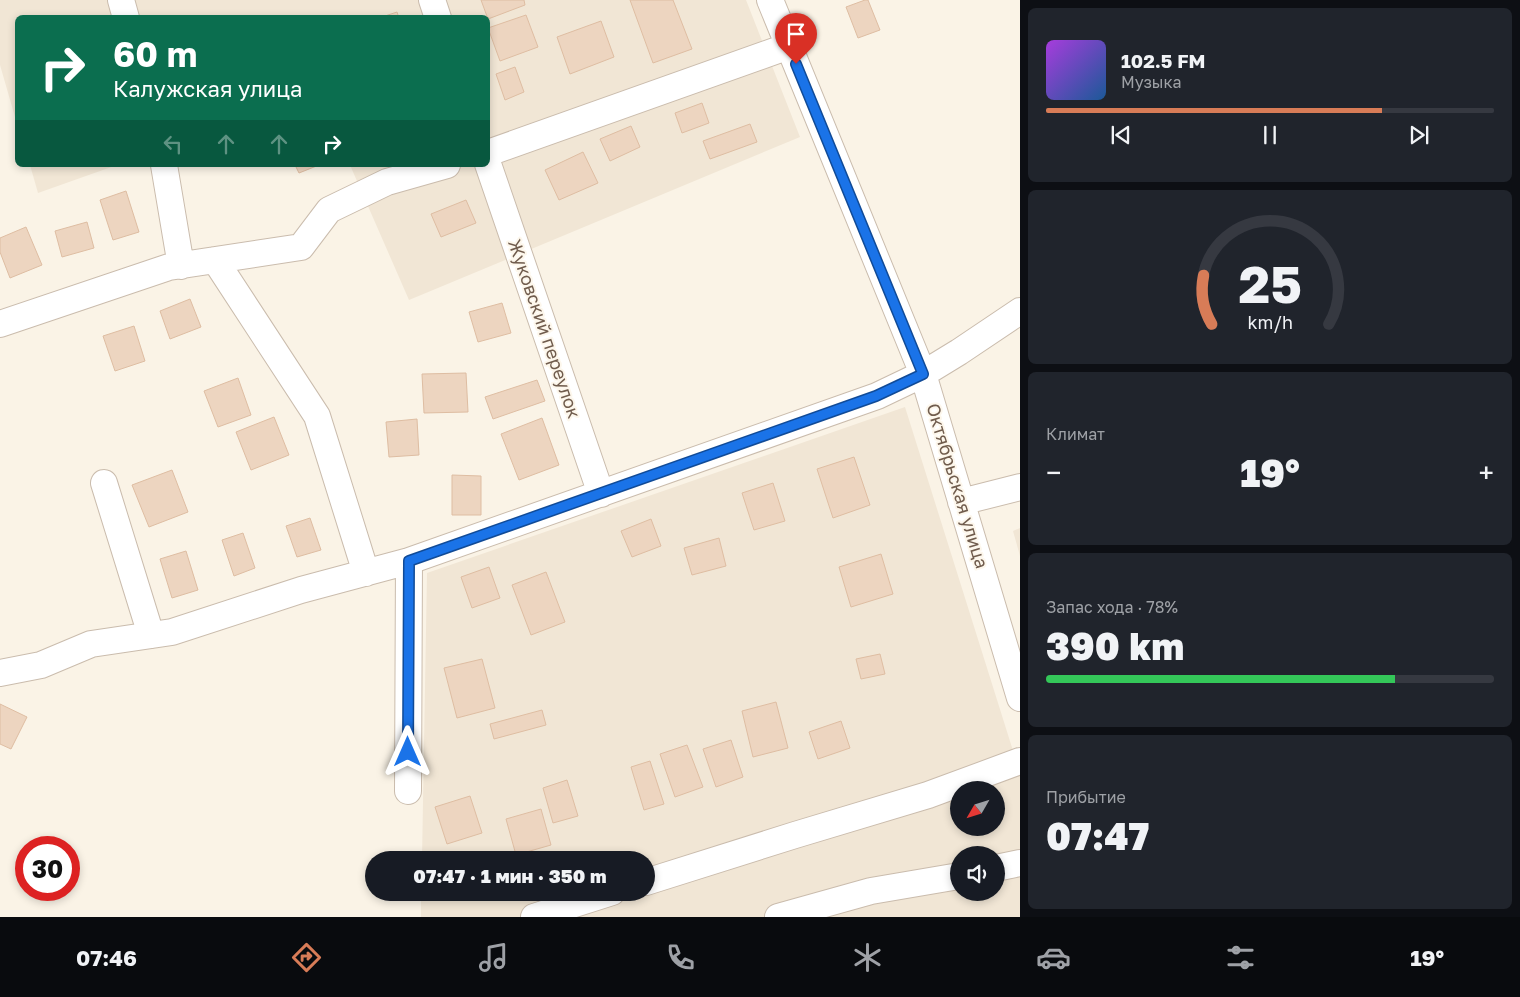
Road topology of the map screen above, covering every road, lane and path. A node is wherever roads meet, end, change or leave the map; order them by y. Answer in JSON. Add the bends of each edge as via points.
{"nodes":[{"id":1,"x":121,"y":0,"type":"edge"},
{"id":2,"x":432,"y":0,"type":"edge"},
{"id":3,"x":770,"y":0,"type":"edge"},
{"id":4,"x":125,"y":15,"type":"edge"},
{"id":5,"x":437,"y":15,"type":"edge"},
{"id":6,"x":788,"y":46,"type":"junction"},
{"id":7,"x":490,"y":152,"type":"edge"},
{"id":8,"x":164,"y":167,"type":"edge"},
{"id":9,"x":441,"y":167,"type":"edge"},
{"id":10,"x":489,"y":167,"type":"edge"},
{"id":11,"x":215,"y":260,"type":"junction"},
{"id":12,"x":181,"y":266,"type":"junction"},
{"id":13,"x":1020,"y":311,"type":"edge"},
{"id":14,"x":0,"y":324,"type":"edge"},
{"id":15,"x":923,"y":374,"type":"junction"},
{"id":16,"x":104,"y":483,"type":"dead end"},
{"id":17,"x":1020,"y":487,"type":"edge"},
{"id":18,"x":600,"y":494,"type":"junction"},
{"id":19,"x":961,"y":502,"type":"junction"},
{"id":20,"x":409,"y":561,"type":"junction"},
{"id":21,"x":366,"y":573,"type":"junction"},
{"id":22,"x":151,"y":635,"type":"junction"},
{"id":23,"x":0,"y":673,"type":"edge"},
{"id":24,"x":1020,"y":698,"type":"edge"},
{"id":25,"x":1020,"y":761,"type":"edge"},
{"id":26,"x":408,"y":791,"type":"dead end"},
{"id":27,"x":1020,"y":863,"type":"edge"},
{"id":28,"x":1005,"y":866,"type":"edge"},
{"id":29,"x":950,"y":878,"type":"edge"},
{"id":30,"x":655,"y":879,"type":"edge"},
{"id":31,"x":584,"y":901,"type":"edge"},
{"id":32,"x":534,"y":917,"type":"edge"},
{"id":33,"x":778,"y":917,"type":"edge"}],
"edges":[{"from":1,"to":4,"type":"street"},
{"from":2,"to":5,"type":"street"},
{"from":3,"to":6,"type":"street","name":"Октябрьская улица"},
{"from":6,"to":7,"type":"street"},
{"from":6,"to":15,"type":"street","name":"Октябрьская улица"},
{"from":8,"to":12,"type":"street"},
{"from":9,"to":11,"type":"street","via":[[387,182],[329,210],[301,247]]},
{"from":10,"to":18,"type":"street","name":"Жуковский переулок"},
{"from":11,"to":12,"type":"street"},
{"from":11,"to":21,"type":"street","via":[[317,416]]},
{"from":12,"to":14,"type":"street"},
{"from":13,"to":15,"type":"street"},
{"from":15,"to":18,"type":"street","via":[[876,396]]},
{"from":15,"to":19,"type":"street","name":"Октябрьская улица"},
{"from":16,"to":22,"type":"street"},
{"from":17,"to":19,"type":"street"},
{"from":18,"to":20,"type":"street"},
{"from":19,"to":24,"type":"street","name":"Октябрьская улица"},
{"from":20,"to":21,"type":"street"},
{"from":20,"to":26,"type":"street"},
{"from":21,"to":22,"type":"street","via":[[301,590],[172,632]]},
{"from":22,"to":23,"type":"street","via":[[91,644],[41,665]]},
{"from":25,"to":30,"type":"street","via":[[928,795]]},
{"from":27,"to":28,"type":"street"},
{"from":29,"to":33,"type":"street","via":[[871,891]]},
{"from":31,"to":32,"type":"street"}]}
